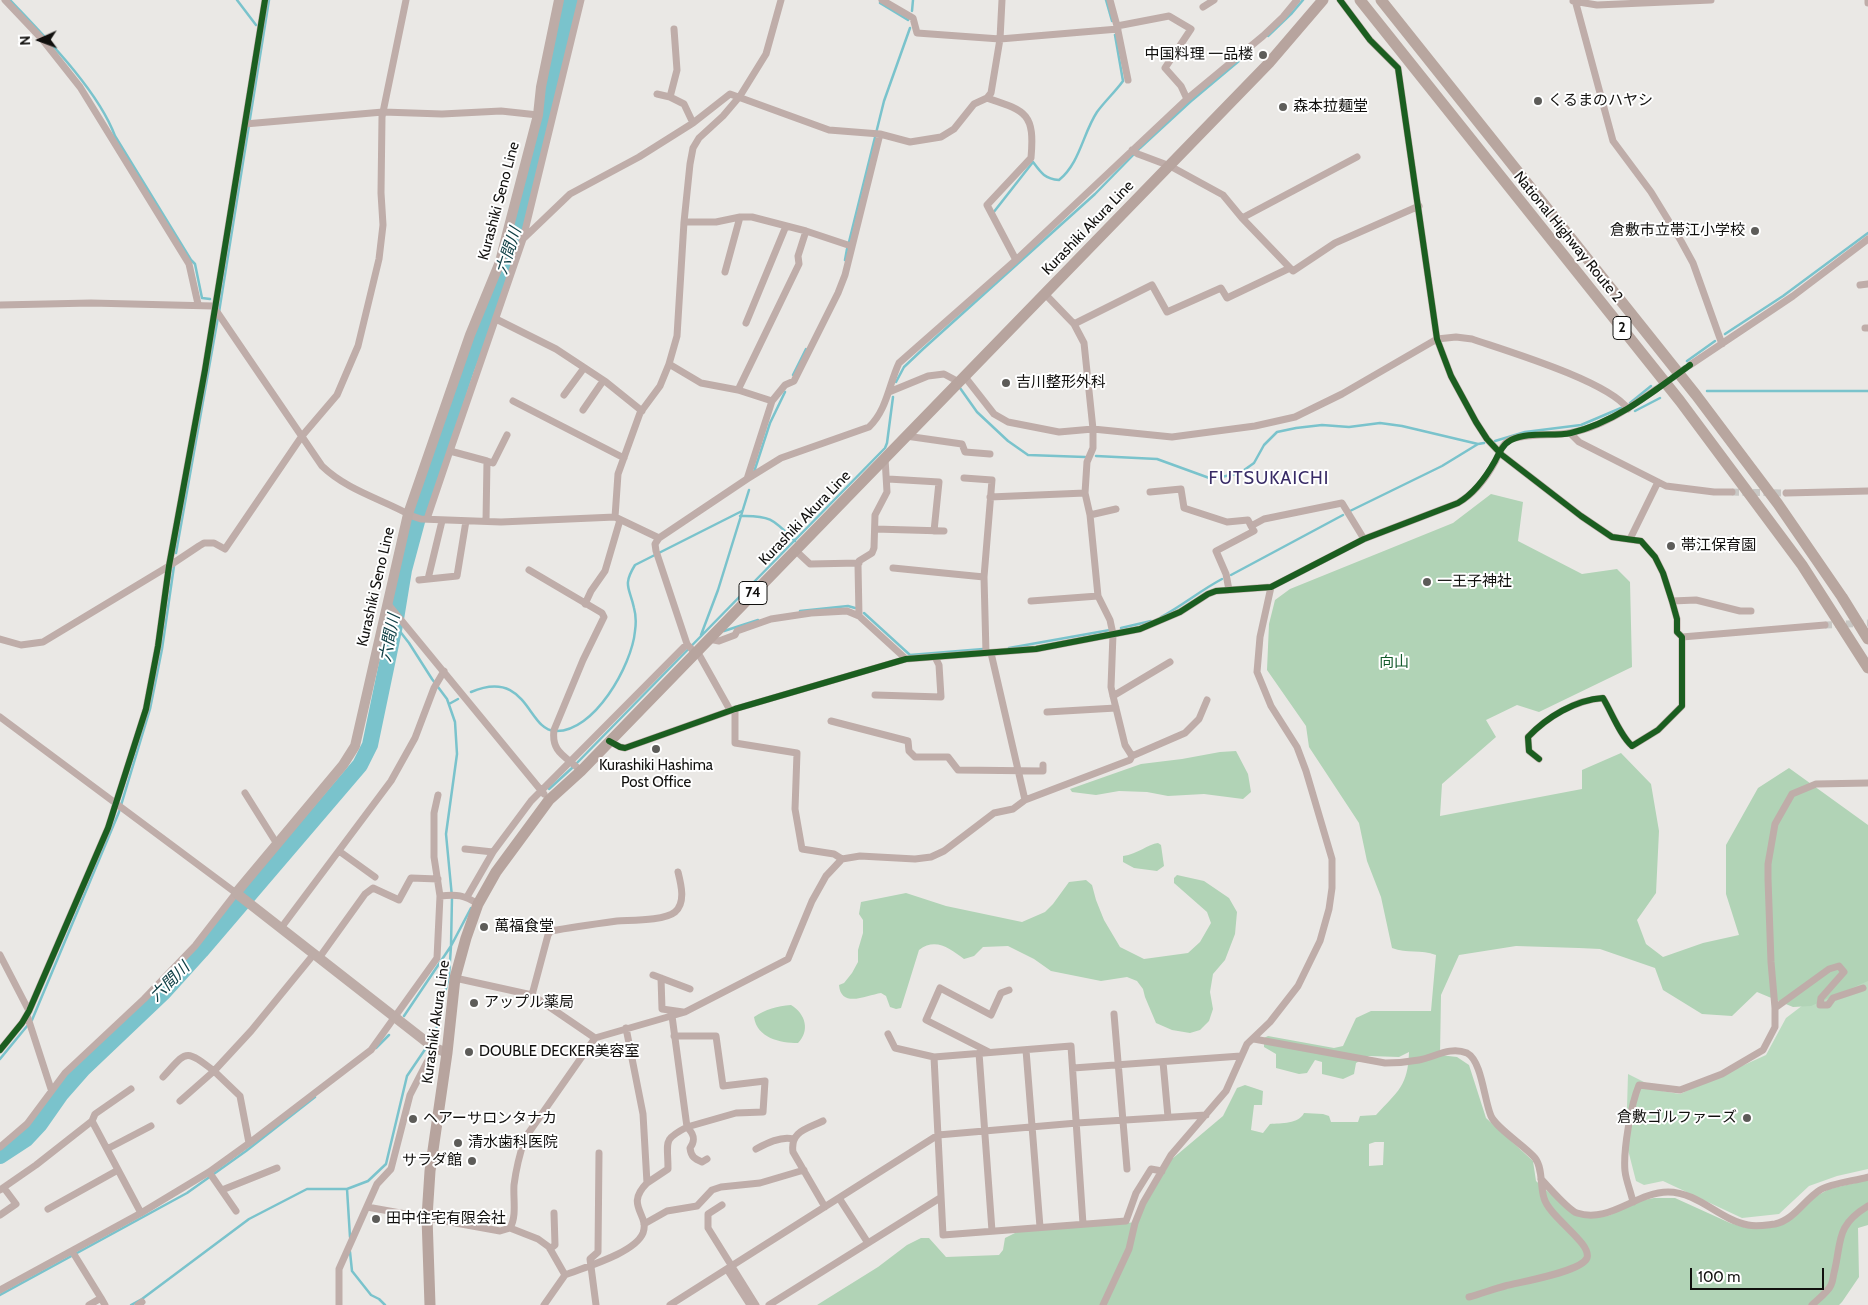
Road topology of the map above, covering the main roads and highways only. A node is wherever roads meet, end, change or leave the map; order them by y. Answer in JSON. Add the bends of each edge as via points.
{"nodes":[{"id":1,"x":559,"y":0,"type":"edge"},
{"id":2,"x":1323,"y":0,"type":"edge"},
{"id":3,"x":1360,"y":0,"type":"edge"},
{"id":4,"x":1381,"y":0,"type":"edge"},
{"id":5,"x":1868,"y":639,"type":"edge"},
{"id":6,"x":1868,"y":668,"type":"edge"},
{"id":7,"x":439,"y":1050,"type":"junction"},
{"id":8,"x":430,"y":1305,"type":"edge"}],
"edges":[{"from":1,"to":7,"type":"main road","name":"Kurashiki Seno Line","via":[[538,115],[509,235],[470,335],[410,515],[355,746],[237,894]]},
{"from":2,"to":7,"type":"main road","name":"Kurashiki Akura Line","number":"74","via":[[1269,63],[1170,166],[708,639],[692,649],[609,741],[576,766],[546,796],[478,904],[455,978]]},
{"from":3,"to":6,"type":"highway","name":"National Highway Route 2","number":"2","via":[[1680,401],[1802,565]]},
{"from":4,"to":5,"type":"highway","name":"National Highway Route 2","number":"2","via":[[1696,396],[1778,504]]},
{"from":7,"to":8,"type":"main road","name":"Kurashiki Akura Line","number":"74","via":[[427,1217]]}]}
